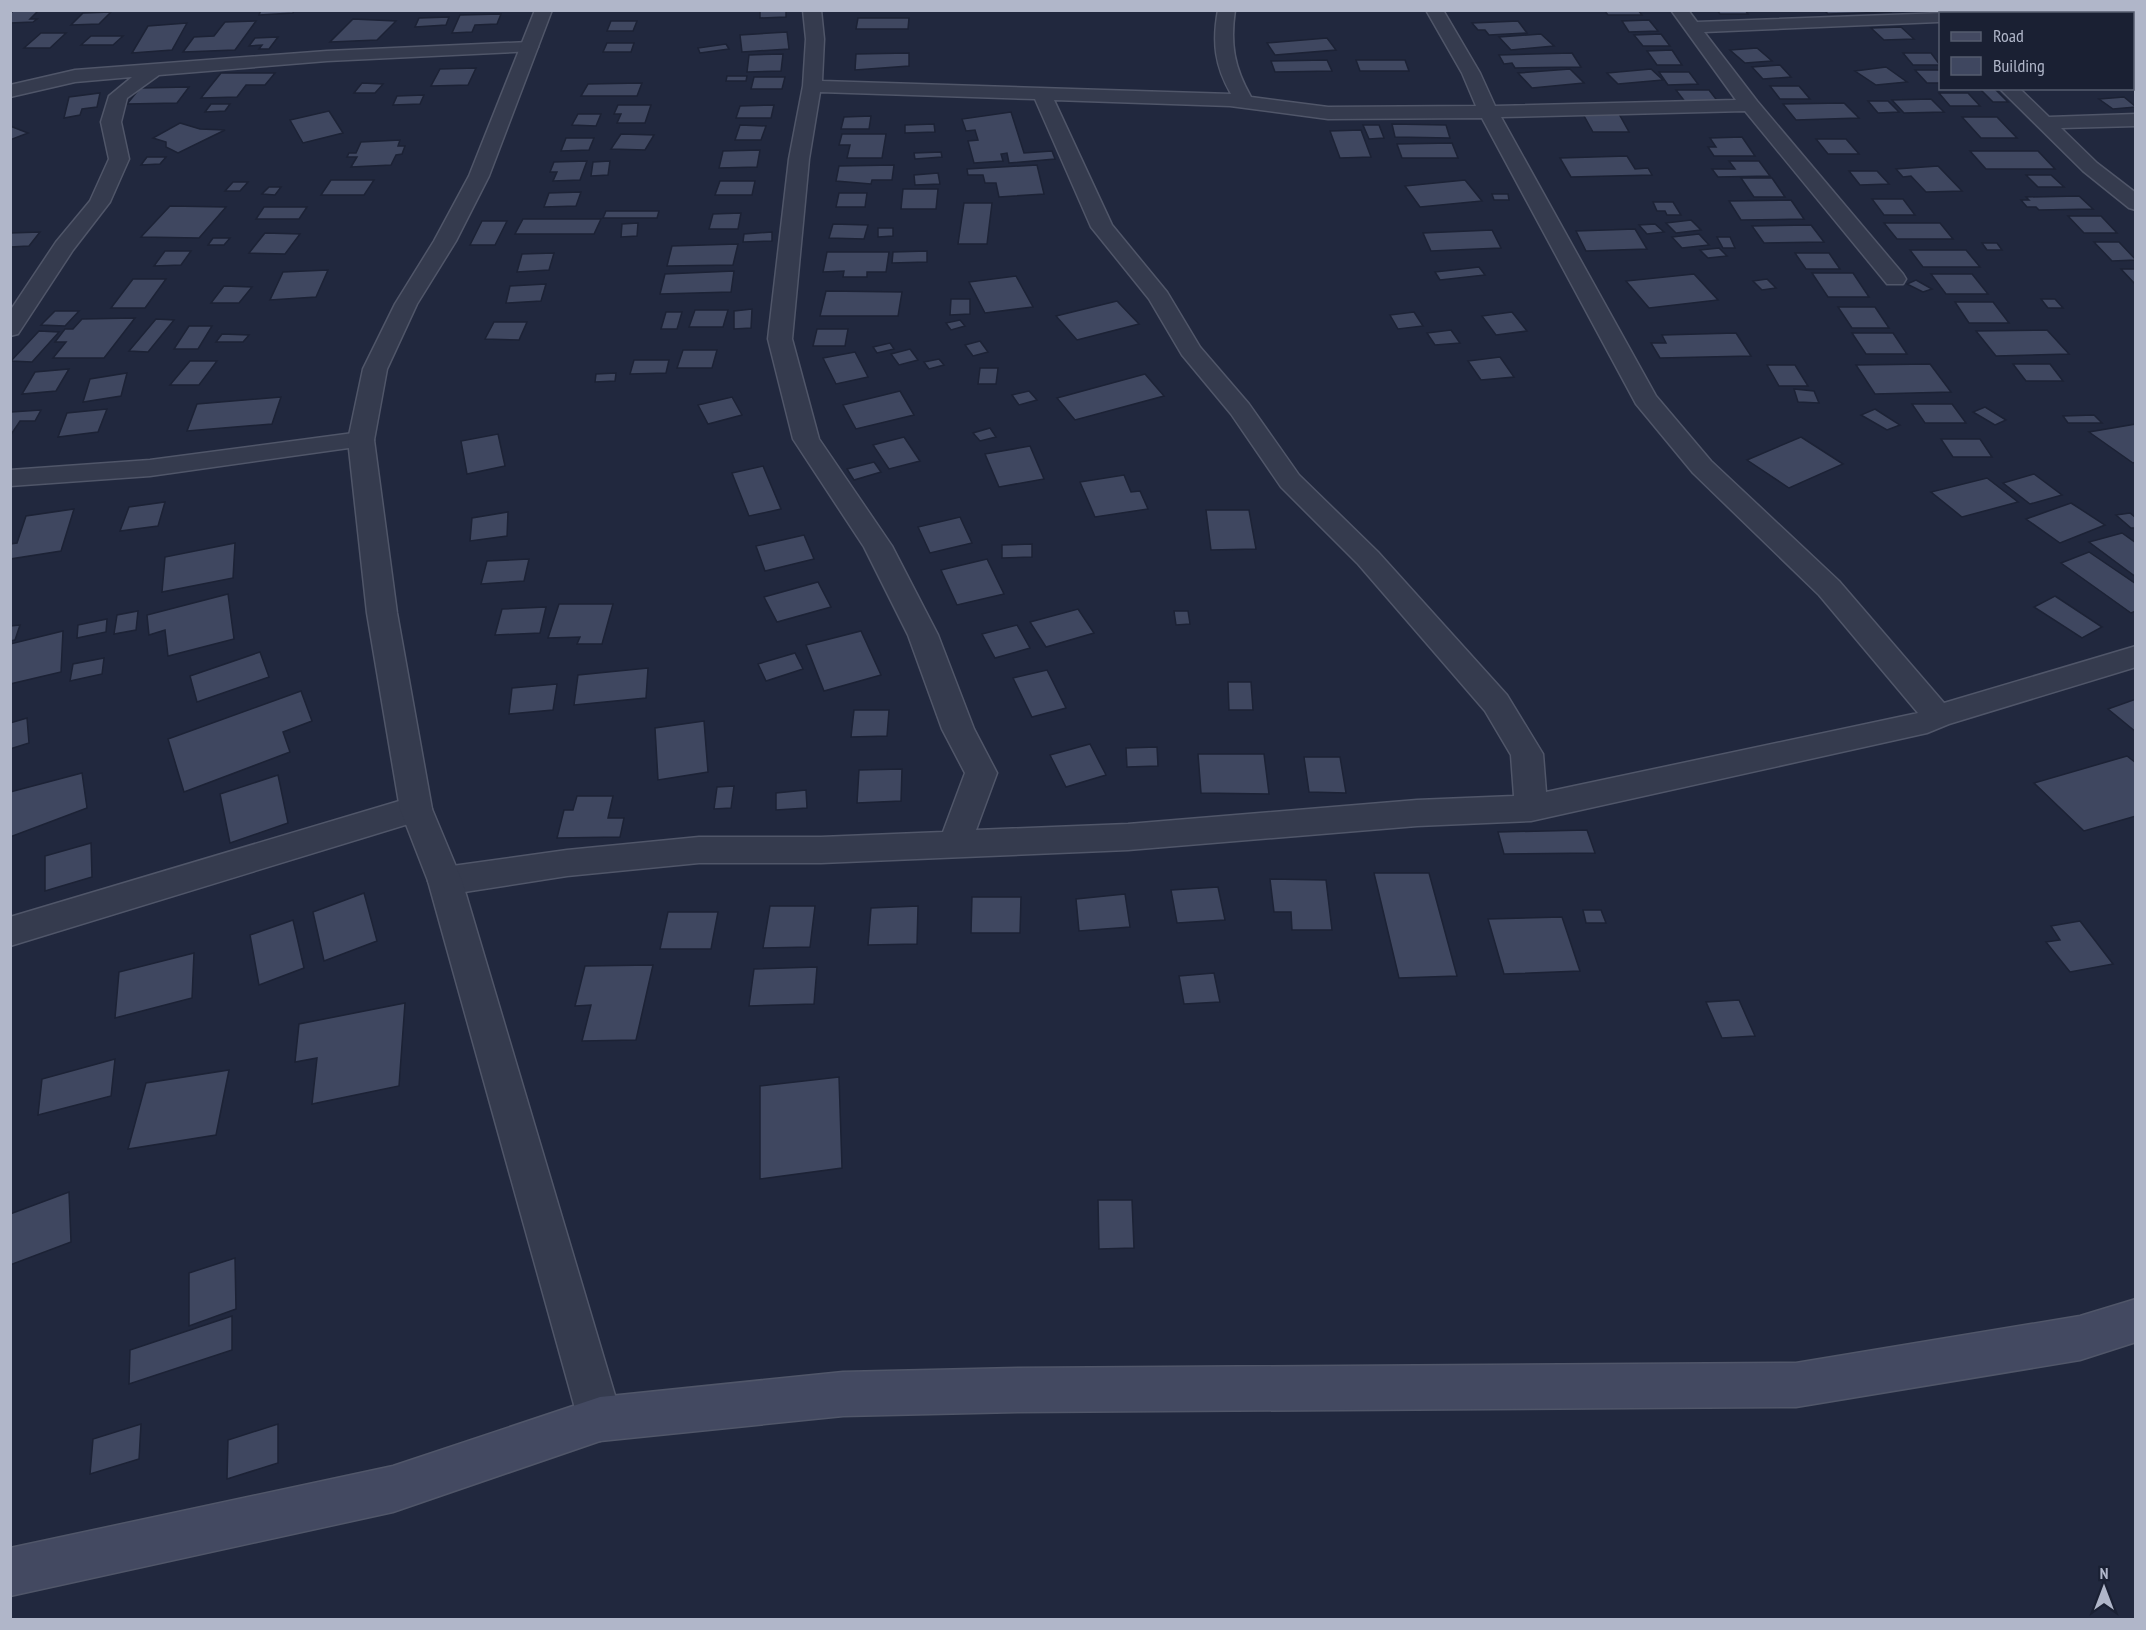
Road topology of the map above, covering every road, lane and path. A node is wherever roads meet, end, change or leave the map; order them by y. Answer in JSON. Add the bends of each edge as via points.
{"nodes":[{"id":1,"x":544,"y":10,"type":"edge"},
{"id":2,"x":812,"y":10,"type":"edge"},
{"id":3,"x":1227,"y":10,"type":"edge"},
{"id":4,"x":1434,"y":10,"type":"edge"},
{"id":5,"x":1679,"y":10,"type":"edge"},
{"id":6,"x":1937,"y":16,"type":"edge"},
{"id":7,"x":1692,"y":27,"type":"junction"},
{"id":8,"x":529,"y":47,"type":"junction"},
{"id":9,"x":154,"y":70,"type":"junction"},
{"id":10,"x":812,"y":86,"type":"junction"},
{"id":11,"x":2010,"y":90,"type":"edge"},
{"id":12,"x":10,"y":91,"type":"edge"},
{"id":13,"x":1043,"y":96,"type":"junction"},
{"id":14,"x":1244,"y":101,"type":"junction"},
{"id":15,"x":1750,"y":105,"type":"junction"},
{"id":16,"x":1488,"y":112,"type":"junction"},
{"id":17,"x":2136,"y":120,"type":"edge"},
{"id":18,"x":2042,"y":123,"type":"junction"},
{"id":19,"x":2136,"y":204,"type":"edge"},
{"id":20,"x":1894,"y":279,"type":"dead end"},
{"id":21,"x":10,"y":329,"type":"edge"},
{"id":22,"x":361,"y":440,"type":"junction"},
{"id":23,"x":10,"y":478,"type":"edge"},
{"id":24,"x":2136,"y":656,"type":"edge"},
{"id":25,"x":1938,"y":716,"type":"junction"},
{"id":26,"x":1531,"y":808,"type":"junction"},
{"id":27,"x":416,"y":809,"type":"junction"},
{"id":28,"x":954,"y":843,"type":"junction"},
{"id":29,"x":445,"y":881,"type":"junction"},
{"id":30,"x":10,"y":932,"type":"edge"},
{"id":31,"x":2136,"y":1320,"type":"edge"},
{"id":32,"x":600,"y":1419,"type":"junction"},
{"id":33,"x":10,"y":1572,"type":"edge"}],
"edges":[{"from":1,"to":8,"type":"street"},
{"from":2,"to":10,"type":"street"},
{"from":3,"to":14,"type":"street","via":[[1222,36],[1224,66]]},
{"from":4,"to":16,"type":"street","via":[[1471,73]]},
{"from":5,"to":7,"type":"street"},
{"from":6,"to":7,"type":"street"},
{"from":7,"to":15,"type":"street"},
{"from":8,"to":9,"type":"street","via":[[349,55]]},
{"from":8,"to":22,"type":"street","via":[[478,176],[406,304],[375,369]]},
{"from":9,"to":12,"type":"street","via":[[75,76]]},
{"from":9,"to":21,"type":"street","via":[[118,96],[111,122],[119,159],[100,202],[64,247]]},
{"from":10,"to":13,"type":"street"},
{"from":10,"to":28,"type":"street","via":[[799,159],[780,339],[806,438],[878,546],[923,635],[958,729],[981,773]]},
{"from":11,"to":18,"type":"street"},
{"from":13,"to":14,"type":"street"},
{"from":13,"to":26,"type":"street","via":[[1102,227],[1159,297],[1190,351],[1240,409],[1290,480],[1368,558],[1496,703],[1527,754]]},
{"from":14,"to":16,"type":"street","via":[[1328,113]]},
{"from":15,"to":16,"type":"street"},
{"from":15,"to":20,"type":"street"},
{"from":16,"to":25,"type":"street","via":[[1645,399],[1701,467],[1829,588]]},
{"from":17,"to":18,"type":"street"},
{"from":18,"to":19,"type":"street"},
{"from":22,"to":23,"type":"street","via":[[150,468]]},
{"from":22,"to":27,"type":"street","via":[[382,613]]},
{"from":24,"to":25,"type":"street"},
{"from":25,"to":26,"type":"street","via":[[1927,722],[1787,754]]},
{"from":26,"to":28,"type":"street","via":[[1417,813],[1128,837]]},
{"from":27,"to":29,"type":"street"},
{"from":27,"to":30,"type":"street"},
{"from":28,"to":29,"type":"street","via":[[820,850],[699,850],[567,863]]},
{"from":29,"to":32,"type":"street"},
{"from":31,"to":32,"type":"main road","via":[[2080,1338],[1796,1385],[843,1394]]},
{"from":32,"to":33,"type":"main road","via":[[393,1489]]}]}
